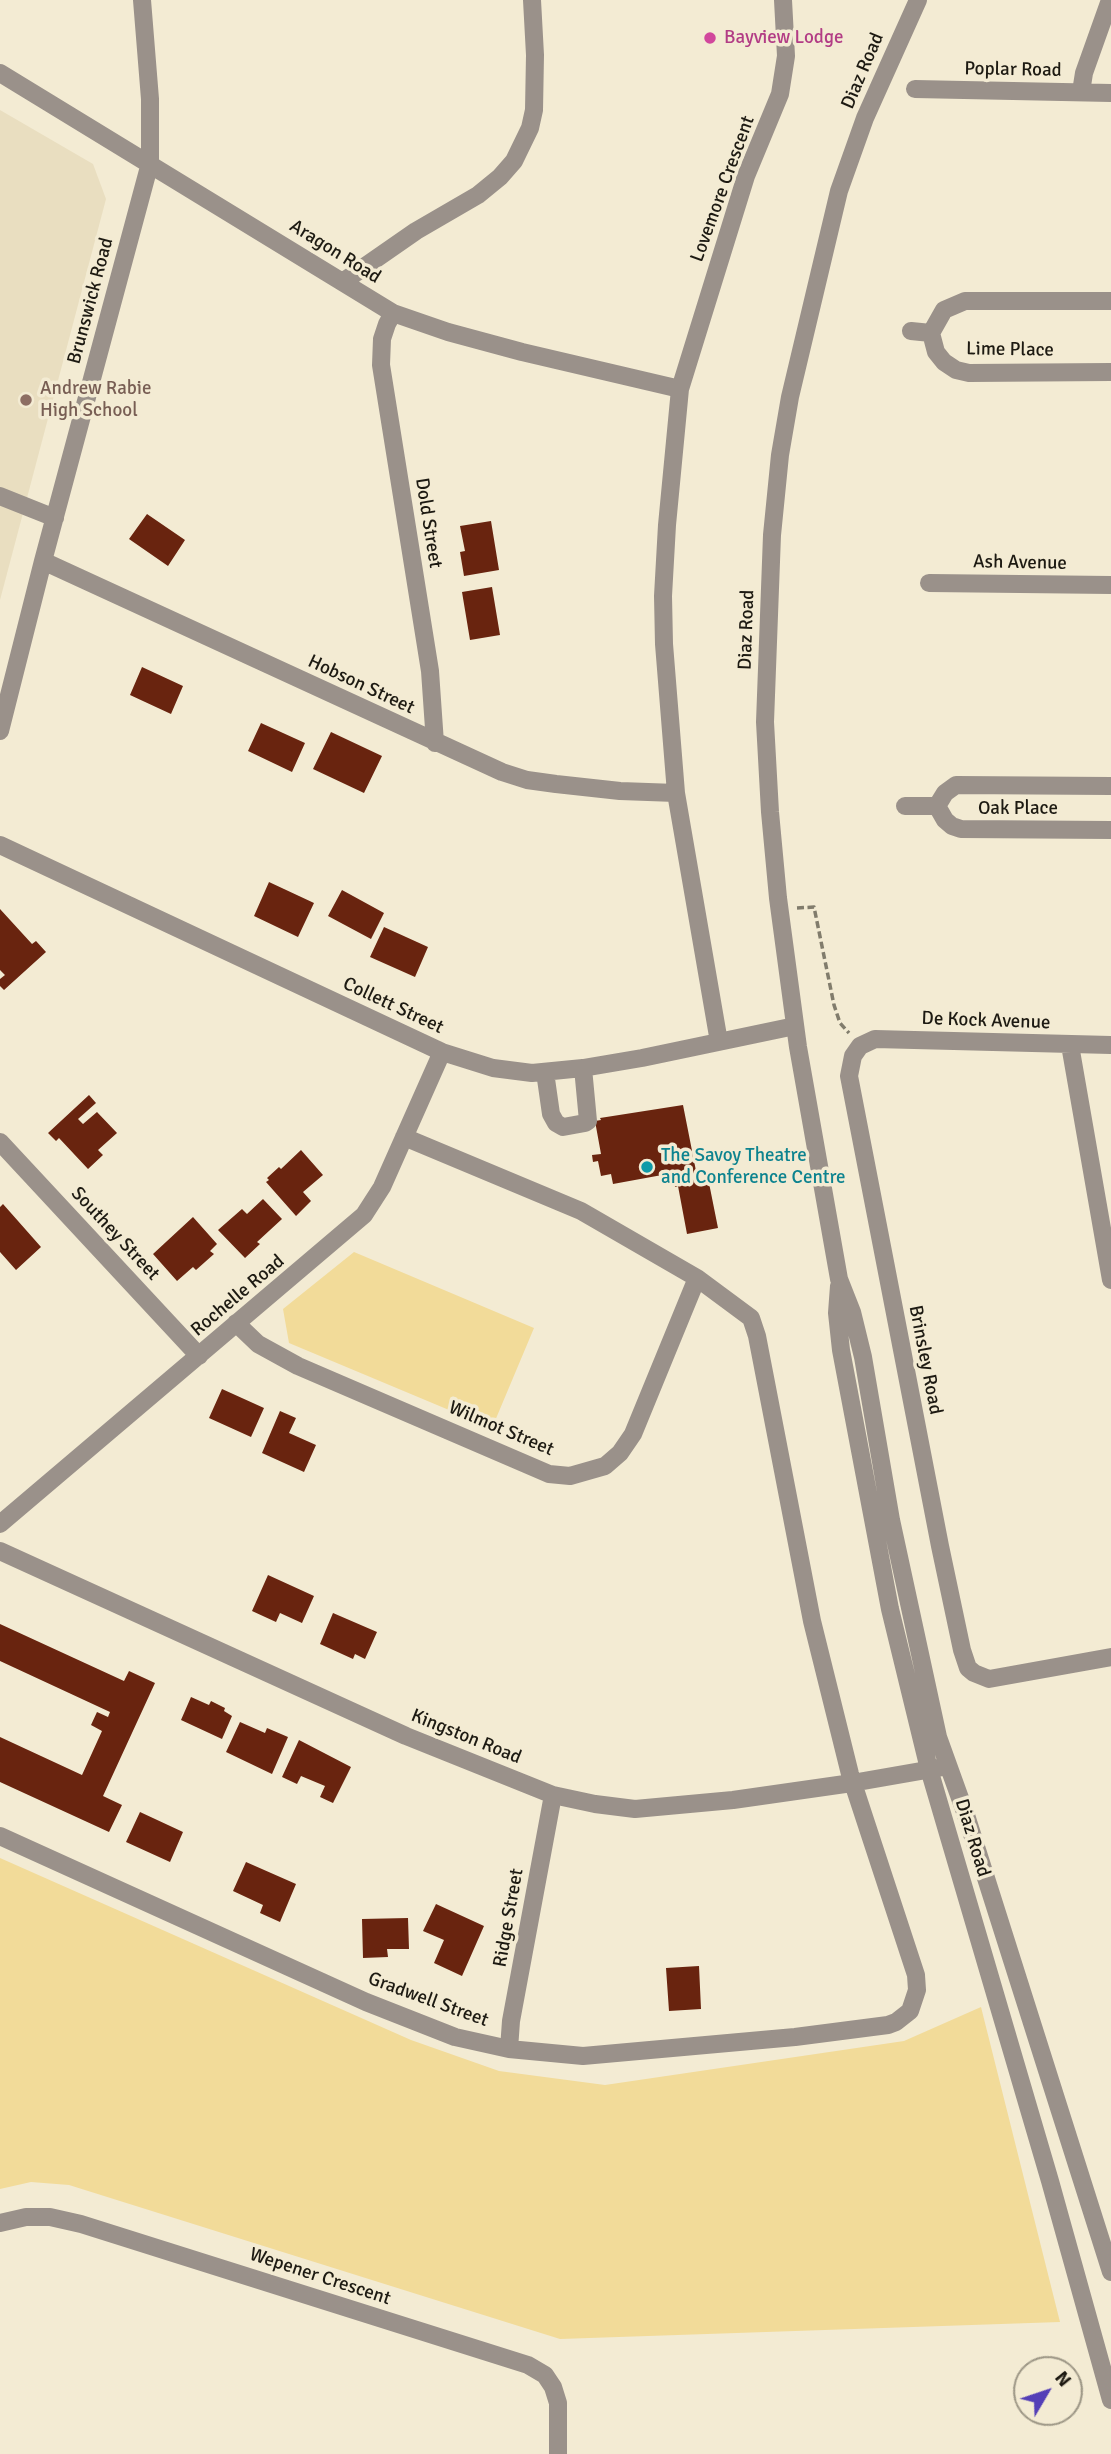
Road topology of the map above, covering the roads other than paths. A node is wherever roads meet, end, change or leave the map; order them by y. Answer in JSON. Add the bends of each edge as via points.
{"nodes":[{"id":1,"x":142,"y":0,"type":"edge"},
{"id":2,"x":532,"y":0,"type":"edge"},
{"id":3,"x":783,"y":0,"type":"edge"},
{"id":4,"x":918,"y":0,"type":"edge"},
{"id":5,"x":1110,"y":0,"type":"edge"},
{"id":6,"x":0,"y":73,"type":"edge"},
{"id":7,"x":915,"y":89,"type":"dead end"},
{"id":8,"x":1081,"y":92,"type":"junction"},
{"id":9,"x":1111,"y":93,"type":"edge"},
{"id":10,"x":150,"y":163,"type":"junction"},
{"id":11,"x":344,"y":281,"type":"junction"},
{"id":12,"x":1111,"y":301,"type":"edge"},
{"id":13,"x":393,"y":313,"type":"junction"},
{"id":14,"x":911,"y":331,"type":"dead end"},
{"id":15,"x":931,"y":333,"type":"junction"},
{"id":16,"x":1111,"y":372,"type":"edge"},
{"id":17,"x":680,"y":389,"type":"junction"},
{"id":18,"x":1,"y":495,"type":"edge"},
{"id":19,"x":54,"y":518,"type":"junction"},
{"id":20,"x":43,"y":561,"type":"junction"},
{"id":21,"x":929,"y":583,"type":"dead end"},
{"id":22,"x":1111,"y":585,"type":"edge"},
{"id":23,"x":0,"y":731,"type":"edge"},
{"id":24,"x":435,"y":743,"type":"junction"},
{"id":25,"x":1111,"y":786,"type":"edge"},
{"id":26,"x":676,"y":793,"type":"junction"},
{"id":27,"x":905,"y":806,"type":"dead end"},
{"id":28,"x":937,"y":806,"type":"junction"},
{"id":29,"x":1111,"y":830,"type":"edge"},
{"id":30,"x":0,"y":845,"type":"edge"},
{"id":31,"x":795,"y":1026,"type":"junction"},
{"id":32,"x":719,"y":1042,"type":"junction"},
{"id":33,"x":1070,"y":1045,"type":"junction"},
{"id":34,"x":1111,"y":1045,"type":"edge"},
{"id":35,"x":860,"y":1046,"type":"joint"},
{"id":36,"x":442,"y":1052,"type":"junction"},
{"id":37,"x":583,"y":1069,"type":"junction"},
{"id":38,"x":545,"y":1072,"type":"junction"},
{"id":39,"x":404,"y":1137,"type":"junction"},
{"id":40,"x":0,"y":1142,"type":"edge"},
{"id":41,"x":697,"y":1278,"type":"junction"},
{"id":42,"x":839,"y":1279,"type":"junction"},
{"id":43,"x":1111,"y":1280,"type":"edge"},
{"id":44,"x":236,"y":1323,"type":"junction"},
{"id":45,"x":200,"y":1356,"type":"junction"},
{"id":46,"x":0,"y":1524,"type":"edge"},
{"id":47,"x":0,"y":1551,"type":"edge"},
{"id":48,"x":1111,"y":1657,"type":"edge"},
{"id":49,"x":948,"y":1766,"type":"junction"},
{"id":50,"x":929,"y":1769,"type":"junction"},
{"id":51,"x":852,"y":1783,"type":"junction"},
{"id":52,"x":553,"y":1795,"type":"junction"},
{"id":53,"x":0,"y":1836,"type":"edge"},
{"id":54,"x":509,"y":2049,"type":"junction"},
{"id":55,"x":0,"y":2223,"type":"edge"},
{"id":56,"x":1111,"y":2272,"type":"edge"},
{"id":57,"x":1111,"y":2400,"type":"edge"},
{"id":58,"x":558,"y":2454,"type":"edge"}],
"edges":[{"from":1,"to":10,"type":"street","name":"Brunswick Road"},
{"from":2,"to":11,"type":"street","via":[[534,110],[514,161],[478,195]]},
{"from":3,"to":17,"type":"street","name":"Lovemore Crescent","via":[[786,57],[780,94],[735,208]]},
{"from":4,"to":31,"type":"street","name":"Diaz Road","via":[[865,118],[839,191],[803,333],[780,456],[772,535],[765,722],[778,898]]},
{"from":5,"to":8,"type":"street"},
{"from":6,"to":10,"type":"street","name":"Aragon Road"},
{"from":7,"to":8,"type":"street","name":"Poplar Road"},
{"from":8,"to":9,"type":"street","name":"Poplar Road"},
{"from":10,"to":11,"type":"street","name":"Aragon Road"},
{"from":10,"to":19,"type":"street","name":"Brunswick Road"},
{"from":11,"to":13,"type":"street","name":"Aragon Road"},
{"from":12,"to":15,"type":"street","via":[[965,301],[944,310]]},
{"from":13,"to":17,"type":"street","name":"Aragon Road","via":[[522,352]]},
{"from":13,"to":24,"type":"street","name":"Dold Street","via":[[383,339],[381,365],[430,671]]},
{"from":14,"to":15,"type":"street"},
{"from":15,"to":16,"type":"street","name":"Lime Place","via":[[944,362],[969,373]]},
{"from":17,"to":26,"type":"street","via":[[663,596]]},
{"from":18,"to":19,"type":"street"},
{"from":19,"to":20,"type":"street","name":"Brunswick Road"},
{"from":20,"to":23,"type":"street","name":"Brunswick Road"},
{"from":20,"to":24,"type":"street","name":"Hobson Street"},
{"from":21,"to":22,"type":"street","name":"Ash Avenue"},
{"from":24,"to":26,"type":"street","name":"Hobson Street","via":[[527,780]]},
{"from":25,"to":28,"type":"street","name":"Oak Place","via":[[956,785]]},
{"from":26,"to":32,"type":"street"},
{"from":27,"to":28,"type":"street"},
{"from":28,"to":29,"type":"street","name":"Oak Place","via":[[945,820],[961,830]]},
{"from":30,"to":36,"type":"street","name":"Collett Street"},
{"from":31,"to":32,"type":"street","name":"Collett Street"},
{"from":31,"to":42,"type":"street","name":"Diaz Road"},
{"from":32,"to":37,"type":"street","name":"Collett Street"},
{"from":33,"to":34,"type":"street","name":"De Kock Avenue"},
{"from":33,"to":35,"type":"street","name":"De Kock Avenue","via":[[887,1037]]},
{"from":33,"to":43,"type":"street"},
{"from":35,"to":48,"type":"street","name":"Brinsley Road","via":[[849,1076],[968,1668],[989,1679]]},
{"from":36,"to":38,"type":"street","name":"Collett Street","via":[[493,1068]]},
{"from":36,"to":39,"type":"street","name":"Rochelle Road"},
{"from":37,"to":38,"type":"street","name":"Collett Street"},
{"from":37,"to":38,"type":"street","via":[[588,1121],[563,1127],[551,1114]]},
{"from":39,"to":41,"type":"street","via":[[581,1211]]},
{"from":39,"to":44,"type":"street","name":"Rochelle Road","via":[[382,1187],[363,1216]]},
{"from":40,"to":45,"type":"street","name":"Southey Street"},
{"from":41,"to":44,"type":"street","name":"Wilmot Street","via":[[621,1453],[605,1466],[570,1476],[549,1474],[298,1366],[258,1344]]},
{"from":41,"to":51,"type":"street","via":[[745,1312],[755,1326],[811,1621]]},
{"from":42,"to":49,"type":"street","name":"Diaz Road","via":[[863,1357],[908,1603]]},
{"from":42,"to":50,"type":"street","name":"Diaz Road","via":[[841,1350],[890,1609]]},
{"from":44,"to":45,"type":"street","name":"Rochelle Road"},
{"from":45,"to":46,"type":"street","name":"Rochelle Road"},
{"from":47,"to":52,"type":"street","name":"Kingston Road","via":[[406,1736]]},
{"from":49,"to":50,"type":"street","name":"Kingston Road"},
{"from":49,"to":56,"type":"street","name":"Diaz Road"},
{"from":50,"to":51,"type":"street","name":"Kingston Road"},
{"from":50,"to":57,"type":"street","name":"Diaz Road"},
{"from":51,"to":52,"type":"street","name":"Kingston Road","via":[[635,1809]]},
{"from":51,"to":54,"type":"street","name":"Gradwell Street","via":[[916,1975],[918,1990],[910,2011],[897,2022],[795,2037],[583,2056]]},
{"from":52,"to":54,"type":"street","name":"Ridge Street"},
{"from":53,"to":54,"type":"street","name":"Gradwell Street","via":[[366,2002],[455,2037]]},
{"from":55,"to":58,"type":"street","name":"Wepener Crescent","via":[[50,2217],[81,2224],[528,2365],[545,2375],[553,2388],[558,2403]]}]}
